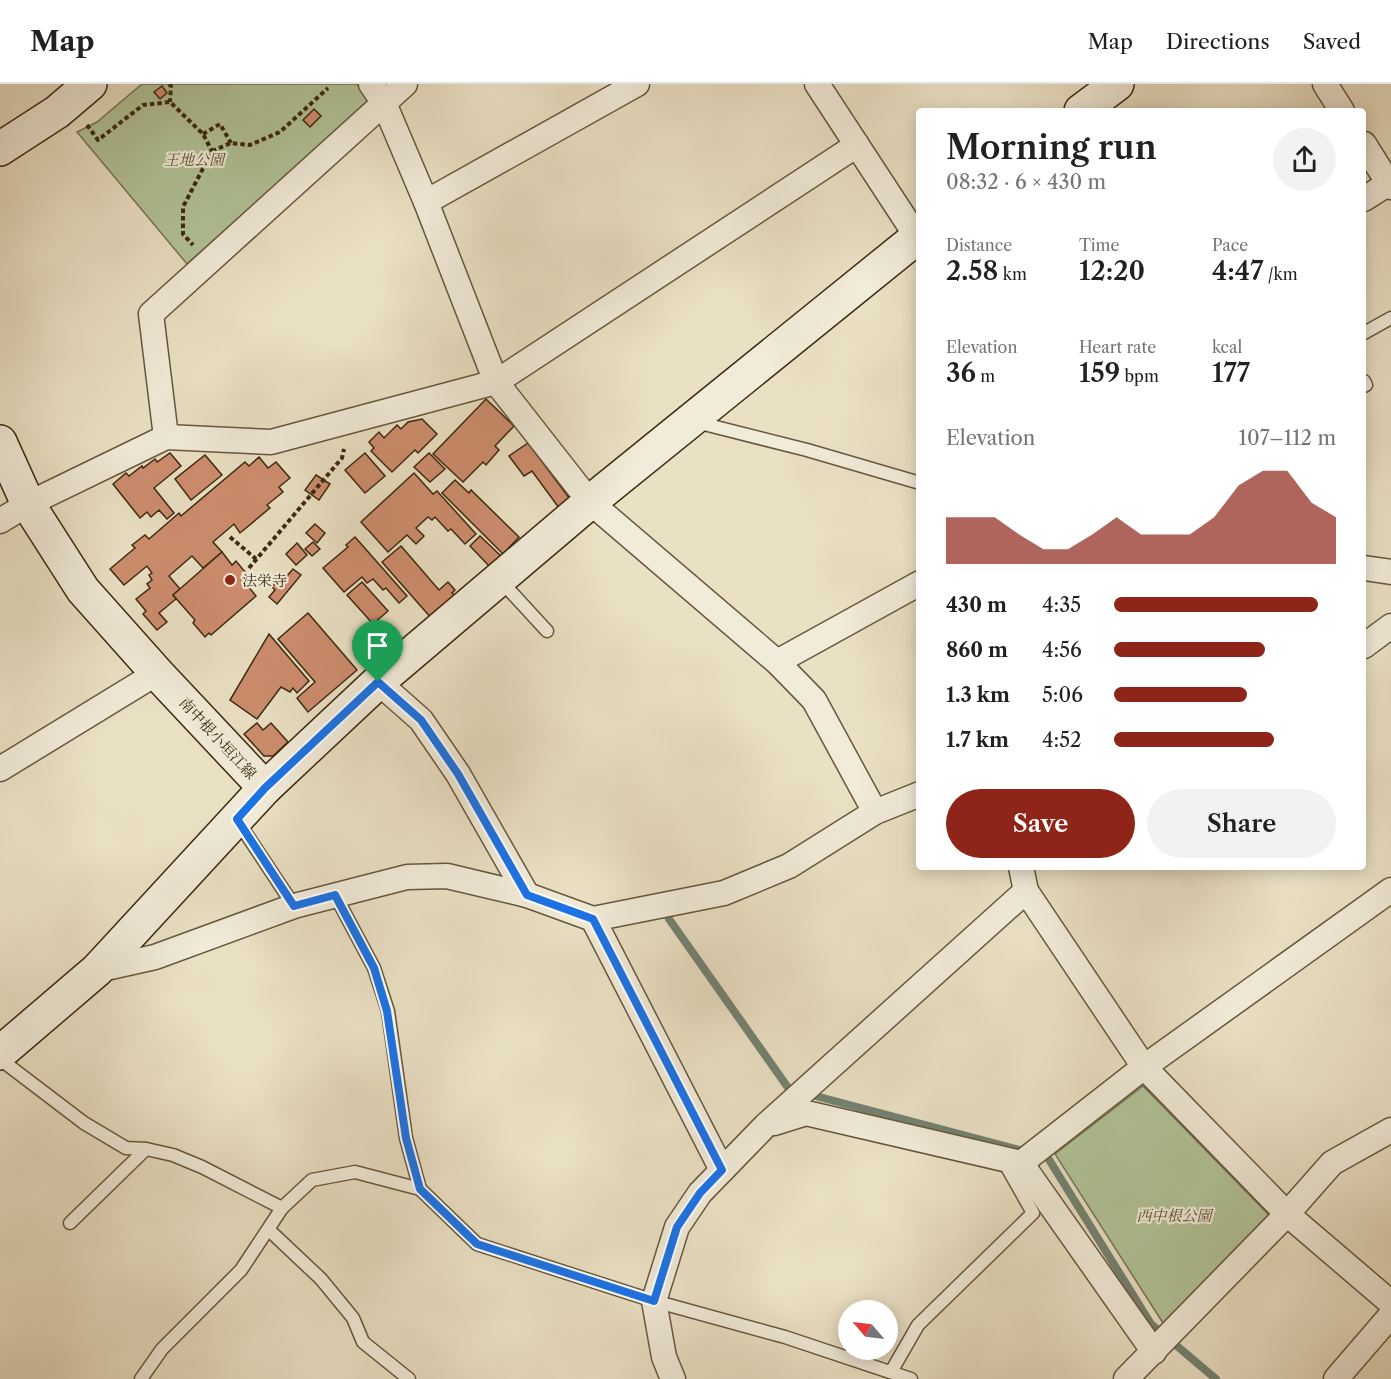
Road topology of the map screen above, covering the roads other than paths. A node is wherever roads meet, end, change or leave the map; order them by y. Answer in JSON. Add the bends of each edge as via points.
{"nodes":[{"id":1,"x":90,"y":84,"type":"edge"},
{"id":2,"x":405,"y":84,"type":"edge"},
{"id":3,"x":637,"y":84,"type":"edge"},
{"id":4,"x":817,"y":84,"type":"edge"},
{"id":5,"x":1117,"y":84,"type":"edge"},
{"id":6,"x":1325,"y":84,"type":"edge"},
{"id":7,"x":378,"y":93,"type":"edge"},
{"id":8,"x":1085,"y":108,"type":"edge"},
{"id":9,"x":1340,"y":108,"type":"edge"},
{"id":10,"x":857,"y":145,"type":"junction"},
{"id":11,"x":1366,"y":147,"type":"edge"},
{"id":12,"x":0,"y":149,"type":"edge"},
{"id":13,"x":1390,"y":185,"type":"edge"},
{"id":14,"x":1366,"y":198,"type":"edge"},
{"id":15,"x":426,"y":202,"type":"junction"},
{"id":16,"x":916,"y":233,"type":"edge"},
{"id":17,"x":916,"y":238,"type":"edge"},
{"id":18,"x":1391,"y":318,"type":"edge"},
{"id":19,"x":1366,"y":332,"type":"edge"},
{"id":20,"x":496,"y":382,"type":"junction"},
{"id":21,"x":692,"y":421,"type":"junction"},
{"id":22,"x":166,"y":438,"type":"junction"},
{"id":23,"x":0,"y":442,"type":"edge"},
{"id":24,"x":916,"y":482,"type":"edge"},
{"id":25,"x":591,"y":502,"type":"junction"},
{"id":26,"x":28,"y":504,"type":"junction"},
{"id":27,"x":0,"y":522,"type":"edge"},
{"id":28,"x":1366,"y":568,"type":"edge"},
{"id":29,"x":1391,"y":572,"type":"edge"},
{"id":30,"x":499,"y":579,"type":"junction"},
{"id":31,"x":916,"y":585,"type":"edge"},
{"id":32,"x":1391,"y":626,"type":"edge"},
{"id":33,"x":547,"y":631,"type":"dead end"},
{"id":34,"x":1366,"y":645,"type":"edge"},
{"id":35,"x":777,"y":662,"type":"junction"},
{"id":36,"x":157,"y":673,"type":"junction"},
{"id":37,"x":378,"y":682,"type":"junction"},
{"id":38,"x":0,"y":768,"type":"edge"},
{"id":39,"x":265,"y":788,"type":"junction"},
{"id":40,"x":916,"y":796,"type":"edge"},
{"id":41,"x":875,"y":812,"type":"junction"},
{"id":42,"x":237,"y":819,"type":"junction"},
{"id":43,"x":1022,"y":870,"type":"edge"},
{"id":44,"x":1391,"y":890,"type":"edge"},
{"id":45,"x":1026,"y":891,"type":"junction"},
{"id":46,"x":335,"y":895,"type":"junction"},
{"id":47,"x":527,"y":895,"type":"junction"},
{"id":48,"x":294,"y":906,"type":"junction"},
{"id":49,"x":593,"y":919,"type":"junction"},
{"id":50,"x":97,"y":970,"type":"junction"},
{"id":51,"x":0,"y":1053,"type":"edge"},
{"id":52,"x":0,"y":1059,"type":"edge"},
{"id":53,"x":1144,"y":1067,"type":"junction"},
{"id":54,"x":766,"y":1125,"type":"junction"},
{"id":55,"x":1391,"y":1130,"type":"edge"},
{"id":56,"x":146,"y":1149,"type":"junction"},
{"id":57,"x":1016,"y":1161,"type":"junction"},
{"id":58,"x":722,"y":1170,"type":"junction"},
{"id":59,"x":420,"y":1189,"type":"junction"},
{"id":60,"x":282,"y":1208,"type":"junction"},
{"id":61,"x":1287,"y":1214,"type":"junction"},
{"id":62,"x":70,"y":1223,"type":"dead end"},
{"id":63,"x":269,"y":1230,"type":"junction"},
{"id":64,"x":654,"y":1301,"type":"junction"},
{"id":65,"x":1391,"y":1303,"type":"edge"},
{"id":66,"x":1391,"y":1315,"type":"edge"},
{"id":67,"x":1155,"y":1351,"type":"junction"},
{"id":68,"x":891,"y":1372,"type":"junction"},
{"id":69,"x":141,"y":1379,"type":"edge"},
{"id":70,"x":409,"y":1379,"type":"edge"},
{"id":71,"x":673,"y":1379,"type":"edge"},
{"id":72,"x":911,"y":1379,"type":"edge"},
{"id":73,"x":1126,"y":1379,"type":"edge"},
{"id":74,"x":1336,"y":1379,"type":"edge"}],
"edges":[{"from":1,"to":12,"type":"main road","via":[[57,112]]},
{"from":2,"to":7,"type":"street"},
{"from":3,"to":15,"type":"street"},
{"from":4,"to":10,"type":"street"},
{"from":5,"to":8,"type":"main road"},
{"from":6,"to":9,"type":"street"},
{"from":7,"to":15,"type":"street"},
{"from":7,"to":22,"type":"street","via":[[151,314]]},
{"from":10,"to":16,"type":"street"},
{"from":10,"to":20,"type":"street"},
{"from":11,"to":13,"type":"street"},
{"from":13,"to":14,"type":"street"},
{"from":15,"to":20,"type":"street"},
{"from":17,"to":21,"type":"main road"},
{"from":18,"to":19,"type":"lane"},
{"from":20,"to":22,"type":"street","via":[[271,442]]},
{"from":20,"to":25,"type":"street"},
{"from":21,"to":24,"type":"lane"},
{"from":21,"to":25,"type":"main road"},
{"from":22,"to":26,"type":"street"},
{"from":23,"to":26,"type":"main road","name":"南中根小垣江線"},
{"from":25,"to":30,"type":"main road"},
{"from":25,"to":35,"type":"street"},
{"from":26,"to":27,"type":"street"},
{"from":26,"to":36,"type":"main road","name":"南中根小垣江線","via":[[83,590]]},
{"from":28,"to":29,"type":"street"},
{"from":30,"to":33,"type":"lane"},
{"from":30,"to":37,"type":"main road"},
{"from":31,"to":35,"type":"street"},
{"from":32,"to":34,"type":"street"},
{"from":35,"to":41,"type":"street","via":[[814,699]]},
{"from":36,"to":38,"type":"street"},
{"from":36,"to":39,"type":"main road","name":"南中根小垣江線"},
{"from":37,"to":39,"type":"main road"},
{"from":37,"to":47,"type":"street","via":[[421,720],[458,774]]},
{"from":39,"to":42,"type":"main road","name":"南中根小垣江線"},
{"from":40,"to":41,"type":"street"},
{"from":41,"to":49,"type":"street","via":[[789,866],[724,893]]},
{"from":42,"to":48,"type":"lane"},
{"from":42,"to":50,"type":"main road","name":"南中根小垣江線"},
{"from":43,"to":45,"type":"street"},
{"from":44,"to":53,"type":"street"},
{"from":45,"to":53,"type":"street"},
{"from":45,"to":54,"type":"street"},
{"from":46,"to":47,"type":"street","via":[[407,878],[447,876]]},
{"from":46,"to":48,"type":"street"},
{"from":46,"to":59,"type":"lane","via":[[374,968],[387,1011],[406,1138]]},
{"from":47,"to":49,"type":"street"},
{"from":48,"to":50,"type":"street","via":[[155,957]]},
{"from":49,"to":58,"type":"street"},
{"from":50,"to":51,"type":"main road","name":"南中根小垣江線"},
{"from":52,"to":56,"type":"lane","via":[[84,1123],[126,1148]]},
{"from":53,"to":57,"type":"street","via":[[1049,1142]]},
{"from":53,"to":61,"type":"street"},
{"from":54,"to":57,"type":"street","via":[[806,1113]]},
{"from":54,"to":58,"type":"street"},
{"from":55,"to":61,"type":"street","via":[[1332,1162]]},
{"from":56,"to":60,"type":"lane","via":[[202,1167]]},
{"from":56,"to":62,"type":"lane"},
{"from":57,"to":67,"type":"street"},
{"from":57,"to":68,"type":"lane","via":[[1033,1213],[918,1325]]},
{"from":58,"to":64,"type":"street","via":[[700,1193],[677,1227]]},
{"from":59,"to":60,"type":"lane","via":[[356,1172],[312,1180]]},
{"from":59,"to":64,"type":"lane","via":[[477,1244]]},
{"from":60,"to":63,"type":"lane"},
{"from":61,"to":65,"type":"street"},
{"from":61,"to":67,"type":"street"},
{"from":63,"to":69,"type":"lane","via":[[241,1270],[162,1349]]},
{"from":63,"to":70,"type":"lane","via":[[321,1279],[354,1318],[363,1342]]},
{"from":64,"to":68,"type":"lane","via":[[785,1337]]},
{"from":64,"to":71,"type":"street","via":[[664,1357]]},
{"from":66,"to":74,"type":"street"},
{"from":67,"to":73,"type":"street"},
{"from":68,"to":72,"type":"lane"}]}
